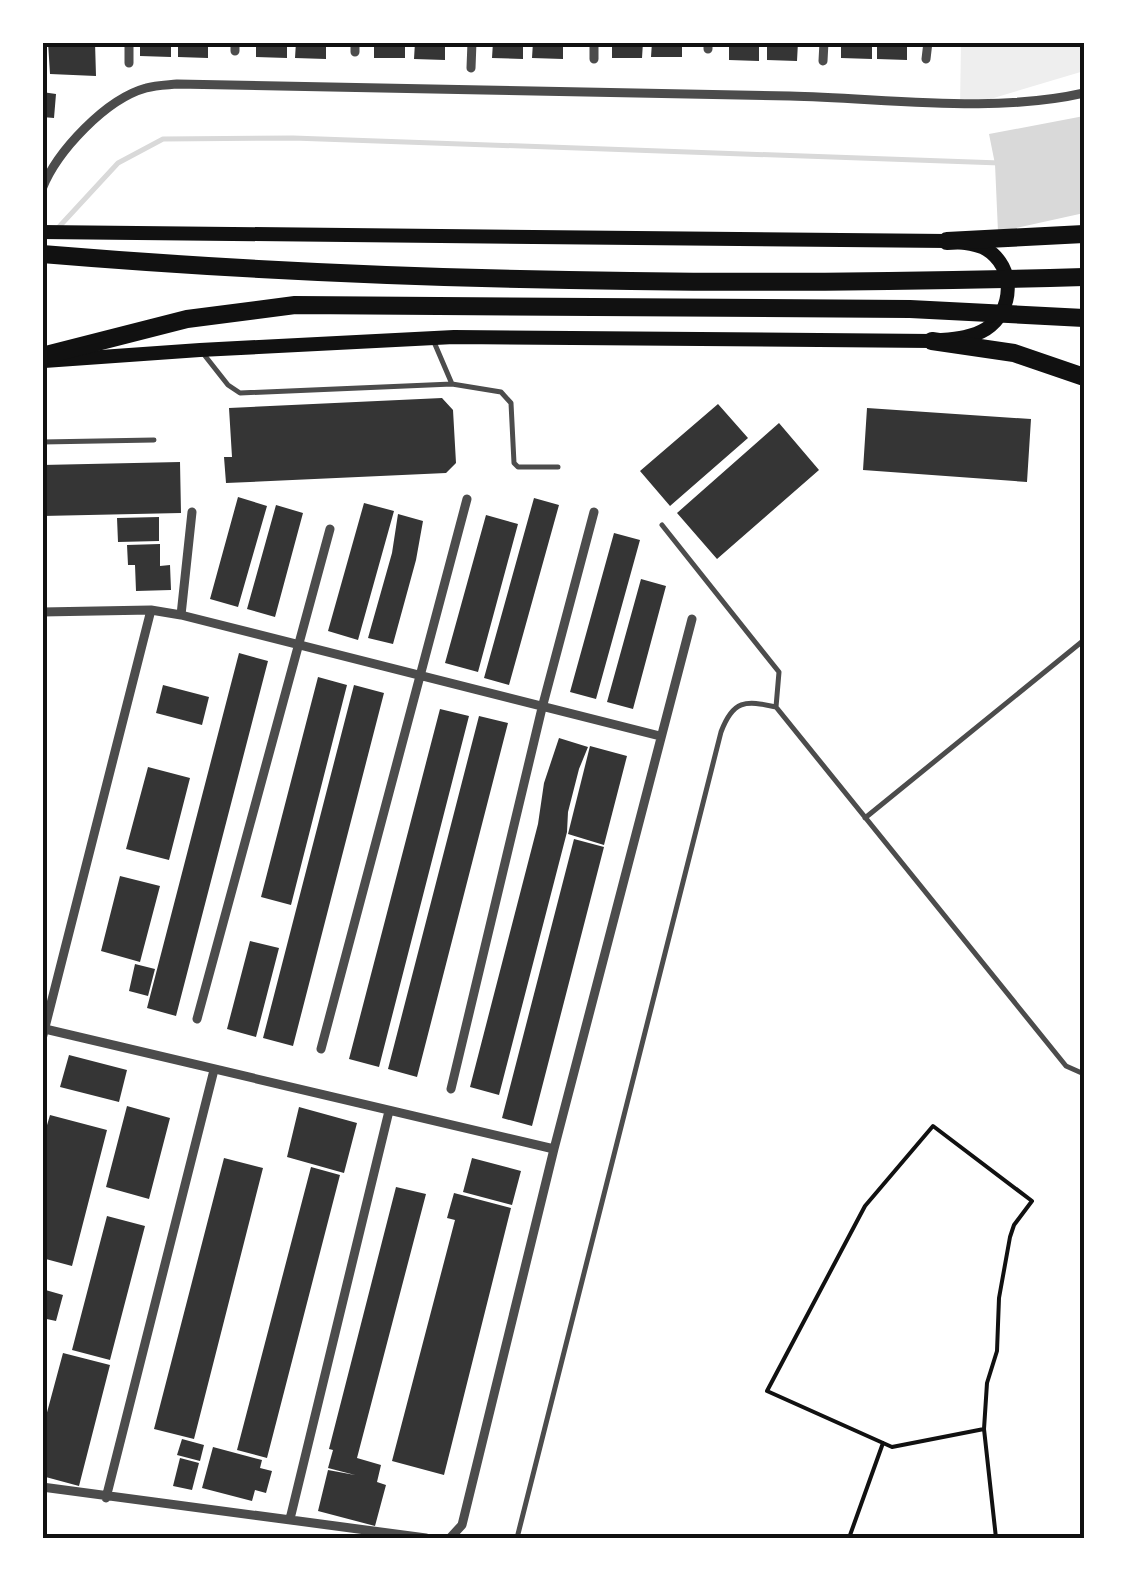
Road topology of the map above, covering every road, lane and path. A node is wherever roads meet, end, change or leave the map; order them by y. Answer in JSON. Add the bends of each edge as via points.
{"nodes":[{"id":1,"x":128,"y":42,"type":"edge"},
{"id":2,"x":472,"y":42,"type":"edge"},
{"id":3,"x":594,"y":42,"type":"edge"},
{"id":4,"x":824,"y":42,"type":"edge"},
{"id":5,"x":928,"y":42,"type":"edge"},
{"id":6,"x":594,"y":59,"type":"dead end"},
{"id":7,"x":926,"y":59,"type":"dead end"},
{"id":8,"x":823,"y":61,"type":"dead end"},
{"id":9,"x":129,"y":63,"type":"dead end"},
{"id":10,"x":471,"y":68,"type":"dead end"},
{"id":11,"x":1084,"y":93,"type":"edge"},
{"id":12,"x":42,"y":189,"type":"edge"},
{"id":13,"x":42,"y":232,"type":"edge"},
{"id":14,"x":1084,"y":234,"type":"edge"},
{"id":15,"x":948,"y":241,"type":"junction"},
{"id":16,"x":43,"y":254,"type":"edge"},
{"id":17,"x":1084,"y":277,"type":"edge"},
{"id":18,"x":1084,"y":318,"type":"edge"},
{"id":19,"x":432,"y":338,"type":"junction"},
{"id":20,"x":932,"y":341,"type":"junction"},
{"id":21,"x":200,"y":350,"type":"junction"},
{"id":22,"x":42,"y":359,"type":"edge"},
{"id":23,"x":1084,"y":377,"type":"edge"},
{"id":24,"x":452,"y":384,"type":"junction"},
{"id":25,"x":154,"y":440,"type":"dead end"},
{"id":26,"x":42,"y":442,"type":"edge"},
{"id":27,"x":558,"y":468,"type":"dead end"},
{"id":28,"x":467,"y":499,"type":"dead end"},
{"id":29,"x":192,"y":512,"type":"dead end"},
{"id":30,"x":594,"y":512,"type":"dead end"},
{"id":31,"x":662,"y":525,"type":"dead end"},
{"id":32,"x":330,"y":530,"type":"dead end"},
{"id":33,"x":150,"y":610,"type":"junction"},
{"id":34,"x":42,"y":612,"type":"edge"},
{"id":35,"x":181,"y":615,"type":"junction"},
{"id":36,"x":692,"y":619,"type":"dead end"},
{"id":37,"x":1084,"y":640,"type":"edge"},
{"id":38,"x":301,"y":643,"type":"junction"},
{"id":39,"x":419,"y":676,"type":"junction"},
{"id":40,"x":776,"y":707,"type":"junction"},
{"id":41,"x":542,"y":708,"type":"junction"},
{"id":42,"x":660,"y":736,"type":"junction"},
{"id":43,"x":865,"y":818,"type":"junction"},
{"id":44,"x":197,"y":1019,"type":"dead end"},
{"id":45,"x":44,"y":1034,"type":"edge"},
{"id":46,"x":321,"y":1049,"type":"dead end"},
{"id":47,"x":214,"y":1070,"type":"junction"},
{"id":48,"x":1084,"y":1074,"type":"edge"},
{"id":49,"x":451,"y":1089,"type":"dead end"},
{"id":50,"x":389,"y":1111,"type":"junction"},
{"id":51,"x":554,"y":1149,"type":"junction"},
{"id":52,"x":984,"y":1429,"type":"junction"},
{"id":53,"x":884,"y":1444,"type":"junction"},
{"id":54,"x":42,"y":1487,"type":"edge"},
{"id":55,"x":106,"y":1498,"type":"junction"},
{"id":56,"x":290,"y":1519,"type":"junction"},
{"id":57,"x":426,"y":1538,"type":"edge"},
{"id":58,"x":450,"y":1538,"type":"edge"},
{"id":59,"x":517,"y":1538,"type":"edge"},
{"id":60,"x":849,"y":1538,"type":"edge"},
{"id":61,"x":996,"y":1538,"type":"edge"}],
"edges":[{"from":1,"to":9,"type":"street"},
{"from":2,"to":10,"type":"street"},
{"from":3,"to":6,"type":"street"},
{"from":4,"to":8,"type":"street"},
{"from":5,"to":7,"type":"street"},
{"from":11,"to":12,"type":"street","via":[[942,103],[177,84],[145,88],[88,126]]},
{"from":13,"to":15,"type":"main road"},
{"from":14,"to":15,"type":"highway"},
{"from":15,"to":20,"type":"main road","via":[[993,256],[1008,282],[1006,301],[984,330]]},
{"from":16,"to":17,"type":"highway","via":[[546,280]]},
{"from":18,"to":22,"type":"highway","via":[[910,309],[295,305],[187,319]]},
{"from":19,"to":20,"type":"main road"},
{"from":19,"to":21,"type":"main road"},
{"from":19,"to":24,"type":"lane"},
{"from":20,"to":23,"type":"highway","via":[[1014,354]]},
{"from":21,"to":22,"type":"main road"},
{"from":21,"to":24,"type":"lane","via":[[240,393]]},
{"from":24,"to":27,"type":"lane","via":[[508,396],[514,463]]},
{"from":25,"to":26,"type":"lane"},
{"from":28,"to":39,"type":"street"},
{"from":29,"to":35,"type":"street"},
{"from":30,"to":41,"type":"street"},
{"from":31,"to":40,"type":"lane","via":[[780,672]]},
{"from":32,"to":38,"type":"street"},
{"from":33,"to":34,"type":"street"},
{"from":33,"to":35,"type":"street"},
{"from":33,"to":45,"type":"street"},
{"from":35,"to":38,"type":"street"},
{"from":36,"to":42,"type":"street"},
{"from":37,"to":43,"type":"lane"},
{"from":38,"to":39,"type":"street"},
{"from":38,"to":44,"type":"street"},
{"from":39,"to":41,"type":"street"},
{"from":39,"to":46,"type":"street"},
{"from":40,"to":43,"type":"lane"},
{"from":40,"to":59,"type":"lane","via":[[737,706],[720,732]]},
{"from":41,"to":42,"type":"street"},
{"from":41,"to":49,"type":"street"},
{"from":42,"to":51,"type":"street"},
{"from":43,"to":48,"type":"lane","via":[[1066,1066]]},
{"from":45,"to":47,"type":"street"},
{"from":47,"to":50,"type":"street"},
{"from":47,"to":55,"type":"street"},
{"from":50,"to":51,"type":"street"},
{"from":50,"to":56,"type":"street"},
{"from":51,"to":58,"type":"street","via":[[462,1525]]},
{"from":52,"to":53,"type":"path"},
{"from":52,"to":53,"type":"path","via":[[1010,1238],[1032,1201],[933,1126],[865,1206],[767,1391]]},
{"from":52,"to":61,"type":"path"},
{"from":53,"to":60,"type":"path"},
{"from":54,"to":55,"type":"street"},
{"from":55,"to":56,"type":"street"},
{"from":56,"to":57,"type":"street"}]}
